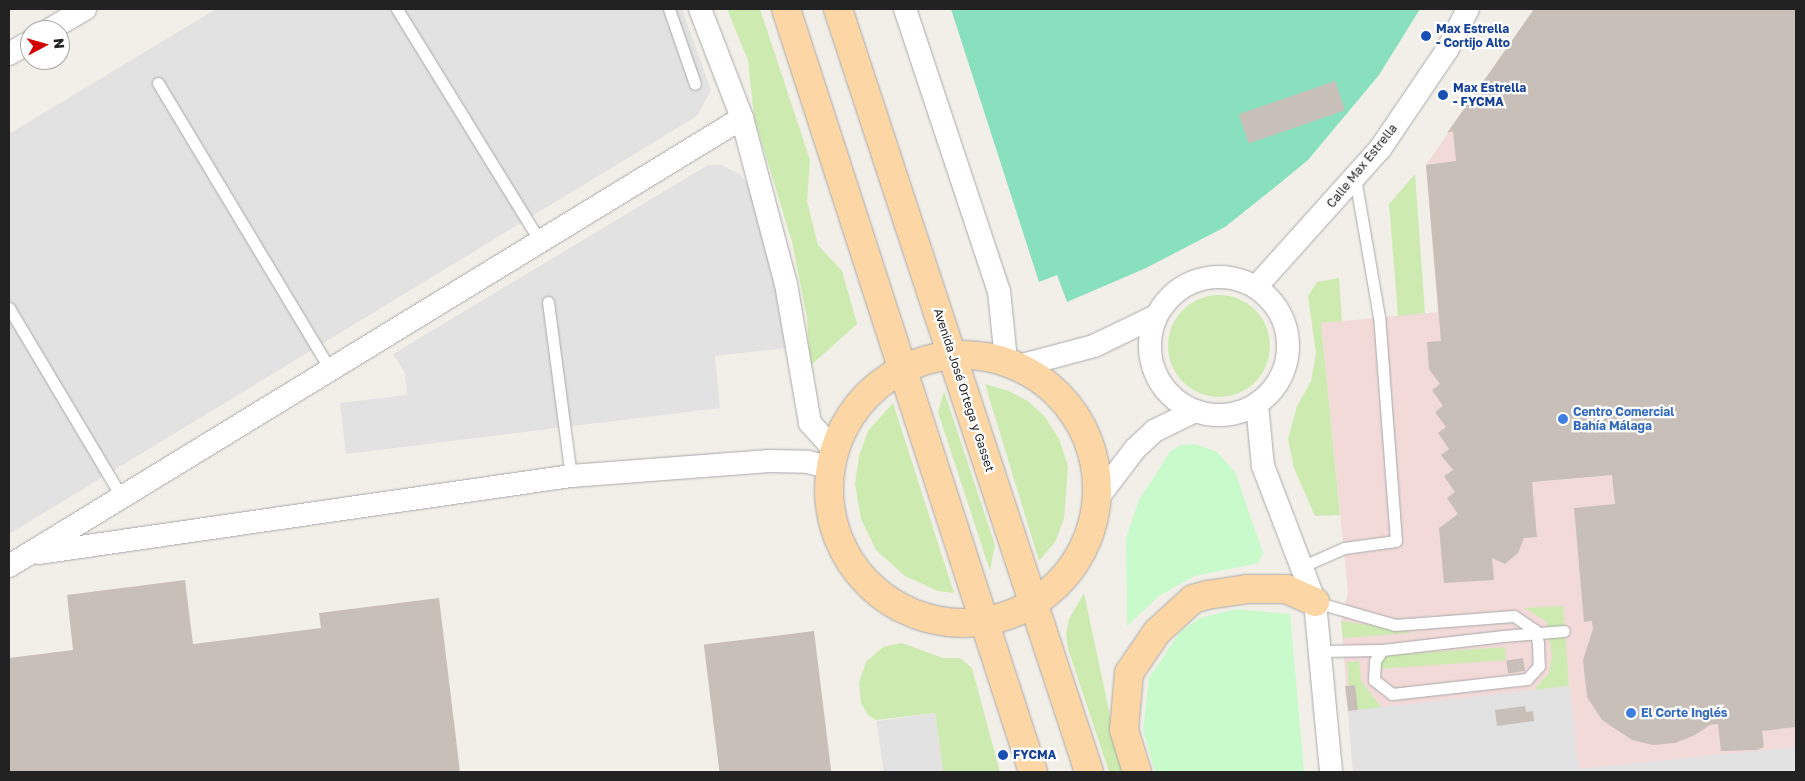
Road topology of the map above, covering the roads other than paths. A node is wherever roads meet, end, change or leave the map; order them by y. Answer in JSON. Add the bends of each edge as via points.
{"nodes":[{"id":1,"x":85,"y":9,"type":"edge"},
{"id":2,"x":398,"y":9,"type":"edge"},
{"id":3,"x":669,"y":9,"type":"edge"},
{"id":4,"x":700,"y":9,"type":"edge"},
{"id":5,"x":786,"y":9,"type":"edge"},
{"id":6,"x":838,"y":9,"type":"edge"},
{"id":7,"x":905,"y":9,"type":"edge"},
{"id":8,"x":1468,"y":9,"type":"edge"},
{"id":9,"x":66,"y":20,"type":"edge"},
{"id":10,"x":20,"y":48,"type":"edge"},
{"id":11,"x":9,"y":54,"type":"edge"},
{"id":12,"x":158,"y":83,"type":"dead end"},
{"id":13,"x":696,"y":84,"type":"dead end"},
{"id":14,"x":742,"y":118,"type":"junction"},
{"id":15,"x":1356,"y":178,"type":"junction"},
{"id":16,"x":540,"y":241,"type":"junction"},
{"id":17,"x":1256,"y":288,"type":"junction"},
{"id":18,"x":548,"y":302,"type":"dead end"},
{"id":19,"x":9,"y":308,"type":"edge"},
{"id":20,"x":1156,"y":316,"type":"junction"},
{"id":21,"x":953,"y":355,"type":"junction"},
{"id":22,"x":1012,"y":363,"type":"junction"},
{"id":23,"x":330,"y":369,"type":"junction"},
{"id":24,"x":902,"y":369,"type":"junction"},
{"id":25,"x":1257,"y":404,"type":"junction"},
{"id":26,"x":1195,"y":411,"type":"junction"},
{"id":27,"x":832,"y":459,"type":"junction"},
{"id":28,"x":571,"y":476,"type":"junction"},
{"id":29,"x":121,"y":496,"type":"junction"},
{"id":30,"x":1097,"y":499,"type":"junction"},
{"id":31,"x":29,"y":554,"type":"junction"},
{"id":32,"x":9,"y":566,"type":"edge"},
{"id":33,"x":1301,"y":567,"type":"junction"},
{"id":34,"x":1315,"y":602,"type":"junction"},
{"id":35,"x":1034,"y":604,"type":"junction"},
{"id":36,"x":984,"y":622,"type":"junction"},
{"id":37,"x":1564,"y":631,"type":"dead end"},
{"id":38,"x":1382,"y":650,"type":"junction"},
{"id":39,"x":1319,"y":651,"type":"junction"},
{"id":40,"x":1033,"y":772,"type":"edge"},
{"id":41,"x":1089,"y":772,"type":"edge"},
{"id":42,"x":1136,"y":772,"type":"edge"},
{"id":43,"x":1331,"y":772,"type":"edge"}],
"edges":[{"from":1,"to":9,"type":"street"},
{"from":2,"to":16,"type":"lane"},
{"from":3,"to":13,"type":"lane"},
{"from":4,"to":14,"type":"street"},
{"from":5,"to":24,"type":"main road"},
{"from":6,"to":21,"type":"main road","name":"Avenida José Ortega y Gasset"},
{"from":7,"to":22,"type":"street","via":[[999,291]]},
{"from":8,"to":15,"type":"street","name":"Calle Max Estrella","via":[[1447,50],[1380,149]]},
{"from":10,"to":11,"type":"street"},
{"from":12,"to":23,"type":"lane"},
{"from":14,"to":16,"type":"street"},
{"from":14,"to":27,"type":"street","via":[[786,284],[810,423]]},
{"from":15,"to":17,"type":"street","name":"Calle Max Estrella"},
{"from":15,"to":33,"type":"lane","via":[[1379,317],[1396,542],[1344,548]]},
{"from":16,"to":23,"type":"street"},
{"from":17,"to":20,"type":"street","via":[[1230,277],[1194,280],[1165,301]]},
{"from":17,"to":25,"type":"street","via":[[1277,307],[1286,327],[1288,349],[1284,371],[1273,390]]},
{"from":18,"to":28,"type":"lane"},
{"from":19,"to":29,"type":"lane"},
{"from":20,"to":22,"type":"street","via":[[1094,346]]},
{"from":20,"to":26,"type":"street","via":[[1149,340],[1151,363],[1162,385],[1176,402]]},
{"from":21,"to":22,"type":"main road"},
{"from":21,"to":24,"type":"main road"},
{"from":21,"to":35,"type":"main road","name":"Avenida José Ortega y Gasset"},
{"from":22,"to":30,"type":"main road","via":[[1044,381],[1074,413],[1093,454]]},
{"from":23,"to":29,"type":"street"},
{"from":24,"to":27,"type":"main road","via":[[870,392],[852,414]]},
{"from":24,"to":36,"type":"main road"},
{"from":25,"to":26,"type":"street","via":[[1227,415]]},
{"from":25,"to":33,"type":"street","via":[[1263,466]]},
{"from":26,"to":30,"type":"street","via":[[1154,431],[1135,449]]},
{"from":27,"to":28,"type":"street","via":[[808,462],[769,460]]},
{"from":27,"to":36,"type":"main road","via":[[831,514],[845,553],[869,584],[899,607],[931,620],[954,624]]},
{"from":28,"to":31,"type":"street"},
{"from":29,"to":31,"type":"street"},
{"from":30,"to":35,"type":"main road","via":[[1090,536],[1076,562],[1056,586]]},
{"from":31,"to":32,"type":"street"},
{"from":33,"to":34,"type":"street"},
{"from":34,"to":38,"type":"lane","via":[[1395,625],[1514,616],[1535,630],[1539,666],[1527,679],[1392,694],[1374,680],[1375,661]]},
{"from":34,"to":39,"type":"street"},
{"from":34,"to":42,"type":"main road","via":[[1286,589],[1247,589],[1207,595],[1193,599],[1157,632],[1129,673],[1124,730]]},
{"from":35,"to":36,"type":"main road","via":[[1010,616]]},
{"from":35,"to":41,"type":"main road","name":"Avenida José Ortega y Gasset"},
{"from":36,"to":40,"type":"main road"},
{"from":37,"to":38,"type":"lane"},
{"from":38,"to":39,"type":"lane"},
{"from":39,"to":43,"type":"street"}]}
